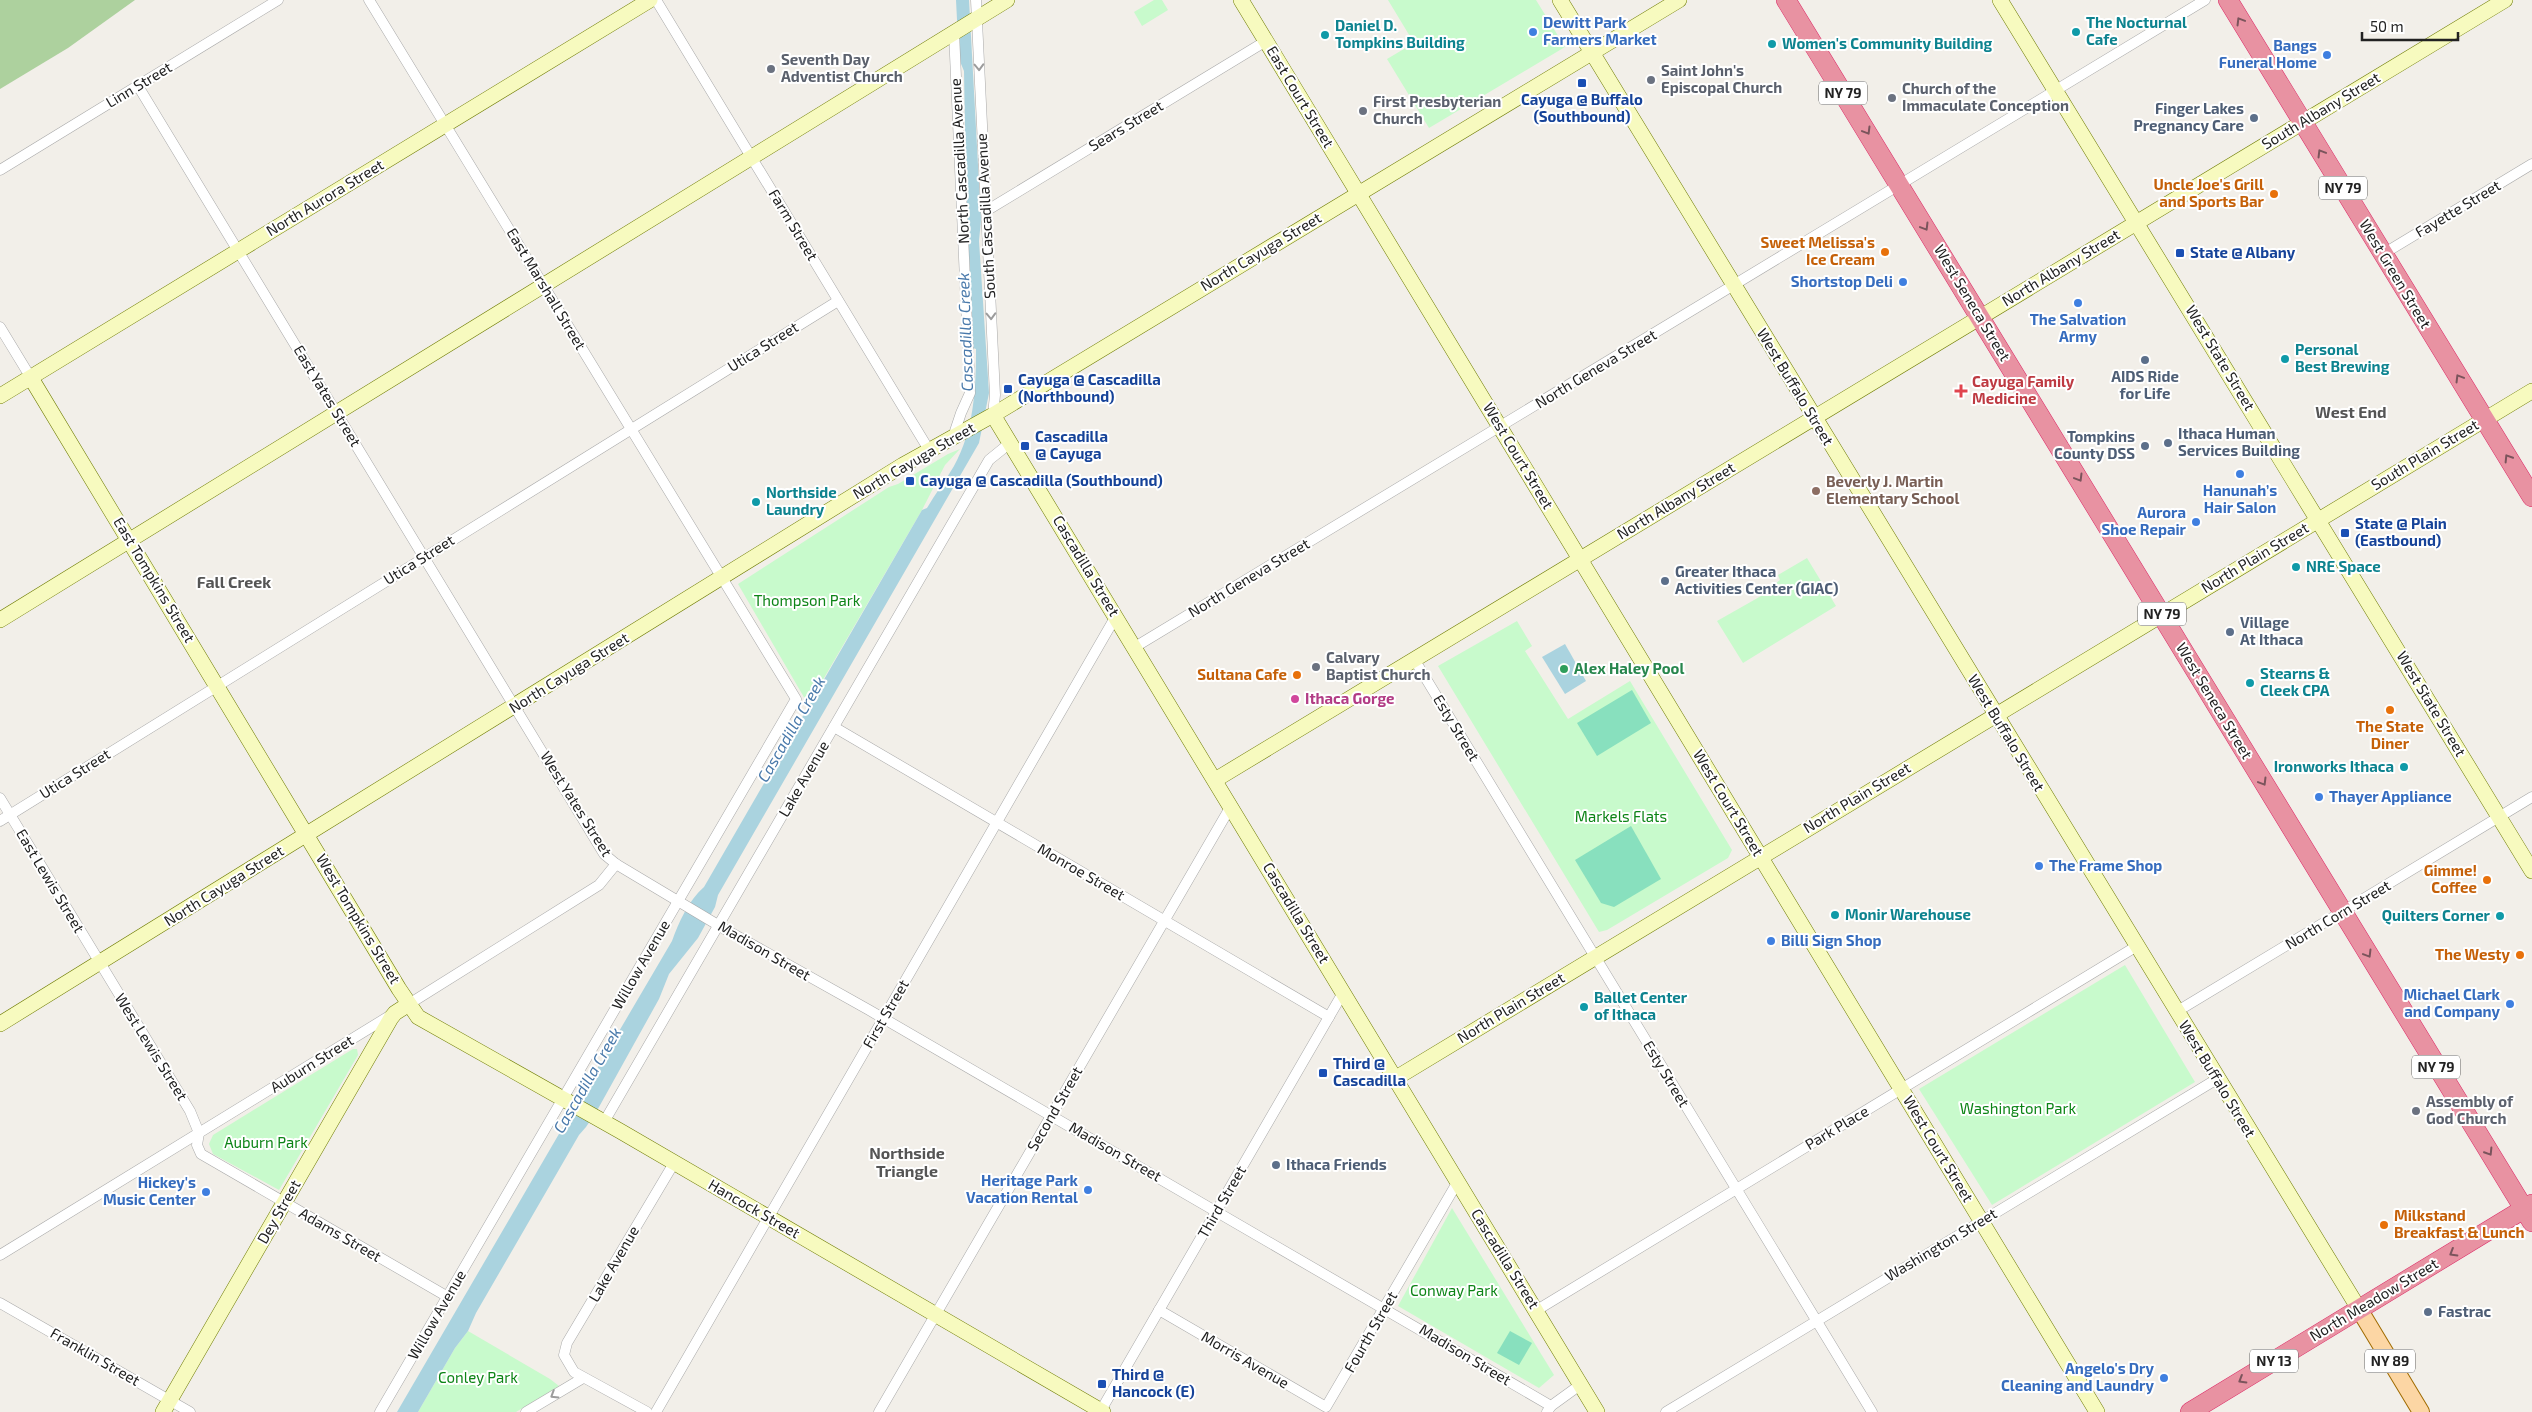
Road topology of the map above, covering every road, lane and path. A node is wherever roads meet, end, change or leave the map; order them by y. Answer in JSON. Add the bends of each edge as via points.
{"nodes":[{"id":1,"x":278,"y":0,"type":"edge"},
{"id":2,"x":369,"y":0,"type":"edge"},
{"id":3,"x":650,"y":0,"type":"edge"},
{"id":4,"x":656,"y":0,"type":"edge"},
{"id":5,"x":976,"y":0,"type":"edge"},
{"id":6,"x":1007,"y":0,"type":"edge"},
{"id":7,"x":1241,"y":0,"type":"edge"},
{"id":8,"x":1560,"y":0,"type":"edge"},
{"id":9,"x":1680,"y":0,"type":"edge"},
{"id":10,"x":1786,"y":0,"type":"edge"},
{"id":11,"x":2000,"y":0,"type":"edge"},
{"id":12,"x":2205,"y":0,"type":"edge"},
{"id":13,"x":2228,"y":0,"type":"edge"},
{"id":14,"x":2505,"y":0,"type":"edge"},
{"id":15,"x":977,"y":18,"type":"junction"},
{"id":16,"x":954,"y":32,"type":"junction"},
{"id":17,"x":1266,"y":41,"type":"junction"},
{"id":18,"x":1592,"y":53,"type":"junction"},
{"id":19,"x":138,"y":86,"type":"junction"},
{"id":20,"x":2056,"y":90,"type":"junction"},
{"id":21,"x":2302,"y":122,"type":"junction"},
{"id":22,"x":446,"y":125,"type":"junction"},
{"id":23,"x":750,"y":156,"type":"junction"},
{"id":24,"x":2532,"y":164,"type":"edge"},
{"id":25,"x":0,"y":170,"type":"edge"},
{"id":26,"x":1900,"y":185,"type":"junction"},
{"id":27,"x":1359,"y":193,"type":"junction"},
{"id":28,"x":986,"y":211,"type":"junction"},
{"id":29,"x":2137,"y":222,"type":"junction"},
{"id":30,"x":239,"y":251,"type":"junction"},
{"id":31,"x":2383,"y":254,"type":"junction"},
{"id":32,"x":543,"y":284,"type":"junction"},
{"id":33,"x":1733,"y":286,"type":"junction"},
{"id":34,"x":838,"y":301,"type":"junction"},
{"id":35,"x":1980,"y":317,"type":"junction"},
{"id":36,"x":0,"y":327,"type":"edge"},
{"id":37,"x":31,"y":378,"type":"junction"},
{"id":38,"x":2532,"y":391,"type":"edge"},
{"id":39,"x":0,"y":396,"type":"edge"},
{"id":40,"x":336,"y":412,"type":"junction"},
{"id":41,"x":993,"y":414,"type":"junction"},
{"id":42,"x":1814,"y":418,"type":"junction"},
{"id":43,"x":2484,"y":419,"type":"junction"},
{"id":44,"x":1500,"y":426,"type":"junction"},
{"id":45,"x":632,"y":429,"type":"junction"},
{"id":46,"x":954,"y":436,"type":"junction"},
{"id":47,"x":1010,"y":443,"type":"junction"},
{"id":48,"x":929,"y":450,"type":"junction"},
{"id":49,"x":2532,"y":497,"type":"edge"},
{"id":50,"x":2318,"y":519,"type":"junction"},
{"id":51,"x":129,"y":540,"type":"junction"},
{"id":52,"x":424,"y":557,"type":"junction"},
{"id":53,"x":1580,"y":559,"type":"junction"},
{"id":54,"x":723,"y":578,"type":"junction"},
{"id":55,"x":2162,"y":614,"type":"junction"},
{"id":56,"x":1116,"y":616,"type":"junction"},
{"id":57,"x":0,"y":620,"type":"edge"},
{"id":58,"x":1135,"y":647,"type":"junction"},
{"id":59,"x":1414,"y":659,"type":"junction"},
{"id":60,"x":217,"y":685,"type":"junction"},
{"id":61,"x":796,"y":699,"type":"joint"},
{"id":62,"x":515,"y":706,"type":"junction"},
{"id":63,"x":1995,"y":715,"type":"junction"},
{"id":64,"x":834,"y":727,"type":"junction"},
{"id":65,"x":1215,"y":780,"type":"junction"},
{"id":66,"x":2532,"y":797,"type":"edge"},
{"id":67,"x":0,"y":798,"type":"edge"},
{"id":68,"x":1231,"y":806,"type":"junction"},
{"id":69,"x":10,"y":815,"type":"junction"},
{"id":70,"x":2499,"y":817,"type":"junction"},
{"id":71,"x":0,"y":821,"type":"edge"},
{"id":72,"x":997,"y":822,"type":"junction"},
{"id":73,"x":308,"y":834,"type":"junction"},
{"id":74,"x":1761,"y":856,"type":"junction"},
{"id":75,"x":616,"y":864,"type":"junction"},
{"id":76,"x":2532,"y":871,"type":"edge"},
{"id":77,"x":682,"y":903,"type":"junction"},
{"id":78,"x":2343,"y":912,"type":"junction"},
{"id":79,"x":1164,"y":920,"type":"junction"},
{"id":80,"x":719,"y":925,"type":"junction"},
{"id":81,"x":2137,"y":946,"type":"junction"},
{"id":82,"x":1594,"y":958,"type":"junction"},
{"id":83,"x":99,"y":963,"type":"junction"},
{"id":84,"x":1344,"y":991,"type":"junction"},
{"id":85,"x":409,"y":1004,"type":"junction"},
{"id":86,"x":395,"y":1012,"type":"junction"},
{"id":87,"x":2176,"y":1012,"type":"junction"},
{"id":88,"x":1329,"y":1017,"type":"junction"},
{"id":89,"x":883,"y":1018,"type":"junction"},
{"id":90,"x":0,"y":1024,"type":"edge"},
{"id":91,"x":1396,"y":1078,"type":"junction"},
{"id":92,"x":2217,"y":1079,"type":"junction"},
{"id":93,"x":1902,"y":1089,"type":"junction"},
{"id":94,"x":567,"y":1101,"type":"junction"},
{"id":95,"x":1051,"y":1115,"type":"junction"},
{"id":96,"x":600,"y":1120,"type":"junction"},
{"id":97,"x":199,"y":1133,"type":"junction"},
{"id":98,"x":674,"y":1162,"type":"junction"},
{"id":99,"x":1458,"y":1183,"type":"junction"},
{"id":100,"x":1736,"y":1189,"type":"junction"},
{"id":101,"x":284,"y":1203,"type":"junction"},
{"id":102,"x":1217,"y":1211,"type":"junction"},
{"id":103,"x":2529,"y":1212,"type":"edge"},
{"id":104,"x":768,"y":1218,"type":"junction"},
{"id":105,"x":1982,"y":1221,"type":"junction"},
{"id":106,"x":0,"y":1255,"type":"edge"},
{"id":107,"x":448,"y":1297,"type":"junction"},
{"id":108,"x":1,"y":1305,"type":"edge"},
{"id":109,"x":1385,"y":1308,"type":"junction"},
{"id":110,"x":1159,"y":1310,"type":"junction"},
{"id":111,"x":1537,"y":1310,"type":"junction"},
{"id":112,"x":2359,"y":1310,"type":"junction"},
{"id":113,"x":936,"y":1314,"type":"junction"},
{"id":114,"x":1816,"y":1321,"type":"junction"},
{"id":115,"x":583,"y":1378,"type":"junction"},
{"id":116,"x":1580,"y":1385,"type":"junction"},
{"id":117,"x":1329,"y":1402,"type":"joint"},
{"id":118,"x":167,"y":1406,"type":"edge"},
{"id":119,"x":1549,"y":1409,"type":"edge"},
{"id":120,"x":190,"y":1412,"type":"edge"},
{"id":121,"x":380,"y":1412,"type":"edge"},
{"id":122,"x":526,"y":1412,"type":"edge"},
{"id":123,"x":647,"y":1412,"type":"edge"},
{"id":124,"x":656,"y":1412,"type":"edge"},
{"id":125,"x":879,"y":1412,"type":"edge"},
{"id":126,"x":1102,"y":1412,"type":"edge"},
{"id":127,"x":1597,"y":1412,"type":"edge"},
{"id":128,"x":1666,"y":1412,"type":"edge"},
{"id":129,"x":1872,"y":1412,"type":"edge"},
{"id":130,"x":2097,"y":1412,"type":"edge"},
{"id":131,"x":2190,"y":1412,"type":"edge"},
{"id":132,"x":2421,"y":1412,"type":"edge"}],
"edges":[{"from":1,"to":19,"type":"street","name":"Linn Street"},
{"from":2,"to":22,"type":"street","name":"East Marshall Street"},
{"from":3,"to":22,"type":"street","name":"North Aurora Street"},
{"from":4,"to":23,"type":"street","name":"Farm Street"},
{"from":5,"to":15,"type":"street"},
{"from":6,"to":15,"type":"street"},
{"from":7,"to":17,"type":"street","name":"East Court Street"},
{"from":8,"to":18,"type":"street","name":"West Buffalo Street"},
{"from":9,"to":18,"type":"street","name":"North Cayuga Street"},
{"from":10,"to":26,"type":"highway","name":"West Seneca Street","number":"NY 79","one_way":true},
{"from":11,"to":20,"type":"street","name":"West State Street"},
{"from":12,"to":20,"type":"street","name":"North Geneva Street"},
{"from":21,"to":13,"type":"highway","name":"West Green Street","number":"NY 79","one_way":true},
{"from":14,"to":21,"type":"street","name":"South Albany Street"},
{"from":15,"to":16,"type":"street"},
{"from":15,"to":28,"type":"street","name":"South Cascadilla Avenue","one_way":true},
{"from":16,"to":23,"type":"street"},
{"from":16,"to":46,"type":"street","name":"North Cascadilla Avenue","via":[[970,393]]},
{"from":17,"to":27,"type":"street","name":"East Court Street"},
{"from":17,"to":28,"type":"street","name":"Sears Street"},
{"from":18,"to":27,"type":"street","name":"North Cayuga Street"},
{"from":18,"to":33,"type":"street","name":"West Buffalo Street"},
{"from":19,"to":25,"type":"street","name":"Linn Street"},
{"from":19,"to":30,"type":"street","name":"East Yates Street"},
{"from":20,"to":26,"type":"street","name":"North Geneva Street"},
{"from":20,"to":29,"type":"street","name":"West State Street"},
{"from":21,"to":29,"type":"street","name":"South Albany Street"},
{"from":31,"to":21,"type":"highway","name":"West Green Street","number":"NY 79","one_way":true},
{"from":22,"to":30,"type":"street","name":"North Aurora Street"},
{"from":22,"to":32,"type":"street","name":"East Marshall Street"},
{"from":23,"to":32,"type":"street"},
{"from":23,"to":34,"type":"street","name":"Farm Street"},
{"from":24,"to":31,"type":"street","name":"Fayette Street"},
{"from":26,"to":33,"type":"street","name":"North Geneva Street"},
{"from":26,"to":35,"type":"highway","name":"West Seneca Street","number":"NY 79","one_way":true},
{"from":27,"to":41,"type":"street","name":"North Cayuga Street"},
{"from":27,"to":44,"type":"street","name":"West Court Street"},
{"from":28,"to":41,"type":"street","name":"South Cascadilla Avenue","one_way":true,"via":[[995,395]]},
{"from":29,"to":35,"type":"street","name":"North Albany Street"},
{"from":29,"to":50,"type":"street","name":"West State Street"},
{"from":30,"to":37,"type":"street","name":"North Aurora Street"},
{"from":30,"to":40,"type":"street","name":"East Yates Street"},
{"from":43,"to":31,"type":"highway","name":"West Green Street","number":"NY 79","one_way":true},
{"from":32,"to":40,"type":"street"},
{"from":32,"to":45,"type":"street","name":"East Marshall Street"},
{"from":33,"to":42,"type":"street","name":"West Buffalo Street"},
{"from":33,"to":44,"type":"street","name":"North Geneva Street"},
{"from":34,"to":45,"type":"street","name":"Utica Street"},
{"from":34,"to":48,"type":"street","name":"Farm Street"},
{"from":35,"to":42,"type":"street","name":"North Albany Street"},
{"from":35,"to":55,"type":"highway","name":"West Seneca Street","number":"NY 79","one_way":true},
{"from":36,"to":37,"type":"street","name":"East Tompkins Street"},
{"from":37,"to":39,"type":"street","name":"North Aurora Street"},
{"from":37,"to":51,"type":"street","name":"East Tompkins Street"},
{"from":38,"to":43,"type":"street","name":"South Plain Street"},
{"from":40,"to":51,"type":"street"},
{"from":40,"to":52,"type":"street","name":"East Yates Street"},
{"from":41,"to":46,"type":"street","name":"North Cayuga Street"},
{"from":41,"to":47,"type":"street","name":"Cascadilla Street"},
{"from":42,"to":53,"type":"street","name":"North Albany Street"},
{"from":42,"to":63,"type":"street","name":"West Buffalo Street"},
{"from":49,"to":43,"type":"highway","name":"West Green Street","number":"NY 79","one_way":true},
{"from":43,"to":50,"type":"street","name":"South Plain Street"},
{"from":44,"to":53,"type":"street","name":"West Court Street"},
{"from":44,"to":58,"type":"street","name":"North Geneva Street"},
{"from":45,"to":52,"type":"street","name":"Utica Street"},
{"from":45,"to":54,"type":"street","name":"East Marshall Street"},
{"from":46,"to":48,"type":"street","name":"North Cayuga Street"},
{"from":47,"to":56,"type":"street","name":"Cascadilla Street"},
{"from":47,"to":64,"type":"street","name":"Lake Avenue","via":[[989,460]]},
{"from":48,"to":54,"type":"street","name":"North Cayuga Street"},
{"from":50,"to":55,"type":"street","name":"North Plain Street"},
{"from":50,"to":70,"type":"street","name":"West State Street"},
{"from":51,"to":57,"type":"street"},
{"from":51,"to":60,"type":"street","name":"East Tompkins Street"},
{"from":52,"to":60,"type":"street","name":"Utica Street"},
{"from":52,"to":62,"type":"street","name":"East Yates Street"},
{"from":53,"to":59,"type":"street","name":"North Albany Street"},
{"from":53,"to":74,"type":"street","name":"West Court Street"},
{"from":54,"to":61,"type":"street","name":"East Marshall Street"},
{"from":54,"to":62,"type":"street","name":"North Cayuga Street"},
{"from":55,"to":63,"type":"street","name":"North Plain Street"},
{"from":55,"to":78,"type":"highway","name":"West Seneca Street","number":"NY 79","one_way":true},
{"from":56,"to":58,"type":"street","name":"Cascadilla Street"},
{"from":56,"to":72,"type":"street","name":"First Street"},
{"from":58,"to":65,"type":"street","name":"Cascadilla Street"},
{"from":59,"to":65,"type":"street","name":"North Albany Street"},
{"from":59,"to":82,"type":"street","name":"Esty Street"},
{"from":60,"to":69,"type":"street","name":"Utica Street"},
{"from":60,"to":73,"type":"street","name":"East Tompkins Street"},
{"from":61,"to":77,"type":"street","name":"Willow Avenue"},
{"from":62,"to":73,"type":"street","name":"North Cayuga Street"},
{"from":62,"to":75,"type":"street","name":"West Yates Street","via":[[604,854]]},
{"from":63,"to":74,"type":"street","name":"North Plain Street"},
{"from":63,"to":81,"type":"street","name":"West Buffalo Street"},
{"from":64,"to":72,"type":"street","name":"Monroe Street"},
{"from":64,"to":80,"type":"street","name":"Lake Avenue"},
{"from":65,"to":68,"type":"street","name":"Cascadilla Street"},
{"from":66,"to":70,"type":"street","name":"North Corn Street"},
{"from":67,"to":69,"type":"street","name":"East Lewis Street"},
{"from":68,"to":79,"type":"street","name":"Second Street"},
{"from":68,"to":84,"type":"street","name":"Cascadilla Street"},
{"from":69,"to":71,"type":"street","name":"Utica Street"},
{"from":69,"to":83,"type":"street","name":"East Lewis Street"},
{"from":70,"to":76,"type":"street","name":"West State Street"},
{"from":70,"to":78,"type":"street","name":"North Corn Street"},
{"from":72,"to":79,"type":"street","name":"Monroe Street"},
{"from":72,"to":89,"type":"street","name":"First Street"},
{"from":73,"to":83,"type":"street","name":"North Cayuga Street"},
{"from":73,"to":85,"type":"street","name":"West Tompkins Street"},
{"from":74,"to":82,"type":"street","name":"North Plain Street"},
{"from":74,"to":93,"type":"street","name":"West Court Street"},
{"from":75,"to":77,"type":"street","name":"West Yates Street"},
{"from":75,"to":85,"type":"street","name":"Auburn Street","via":[[599,885]]},
{"from":77,"to":80,"type":"street","name":"Madison Street"},
{"from":77,"to":94,"type":"street","name":"Willow Avenue"},
{"from":78,"to":87,"type":"street","name":"North Corn Street"},
{"from":78,"to":103,"type":"highway","name":"West Seneca Street","number":"NY 79","one_way":true},
{"from":79,"to":88,"type":"street","name":"Monroe Street"},
{"from":79,"to":95,"type":"street","name":"Second Street"},
{"from":80,"to":89,"type":"street","name":"Madison Street"},
{"from":80,"to":96,"type":"street","name":"Lake Avenue"},
{"from":81,"to":87,"type":"street","name":"West Buffalo Street"},
{"from":81,"to":93,"type":"street","name":"Park Place"},
{"from":82,"to":91,"type":"street","name":"North Plain Street"},
{"from":82,"to":100,"type":"street","name":"Esty Street"},
{"from":83,"to":90,"type":"street","name":"North Cayuga Street"},
{"from":83,"to":97,"type":"street","name":"West Lewis Street","via":[[190,1111]]},
{"from":84,"to":88,"type":"street","name":"Third Street"},
{"from":84,"to":91,"type":"street","name":"Cascadilla Street"},
{"from":85,"to":86,"type":"street","name":"Auburn Street"},
{"from":85,"to":94,"type":"street","name":"Hancock Street","via":[[418,1017]]},
{"from":86,"to":97,"type":"street","name":"Auburn Street"},
{"from":86,"to":101,"type":"street","name":"Dey Street"},
{"from":87,"to":92,"type":"street","name":"West Buffalo Street"},
{"from":88,"to":102,"type":"street","name":"Third Street"},
{"from":89,"to":95,"type":"street","name":"Madison Street"},
{"from":89,"to":104,"type":"street","name":"First Street"},
{"from":91,"to":99,"type":"street","name":"Cascadilla Street"},
{"from":92,"to":105,"type":"street","name":"Washington Street"},
{"from":92,"to":112,"type":"street","name":"West Buffalo Street"},
{"from":93,"to":100,"type":"street","name":"Park Place"},
{"from":93,"to":105,"type":"street","name":"West Court Street"},
{"from":94,"to":96,"type":"street","name":"Hancock Street"},
{"from":94,"to":107,"type":"street","name":"Willow Avenue"},
{"from":95,"to":102,"type":"street","name":"Madison Street"},
{"from":95,"to":113,"type":"street","name":"Second Street"},
{"from":96,"to":98,"type":"street","name":"Hancock Street"},
{"from":97,"to":101,"type":"street","name":"Adams Street","via":[[197,1145],[200,1154]]},
{"from":97,"to":106,"type":"street","name":"Auburn Street"},
{"from":98,"to":104,"type":"street","name":"Hancock Street"},
{"from":98,"to":115,"type":"street","name":"Lake Avenue","via":[[567,1343],[564,1355],[570,1368]]},
{"from":99,"to":109,"type":"street","name":"Fourth Street"},
{"from":99,"to":111,"type":"street","name":"Cascadilla Street"},
{"from":100,"to":111,"type":"street","name":"Park Place"},
{"from":100,"to":114,"type":"street","name":"Esty Street"},
{"from":101,"to":107,"type":"street","name":"Adams Street"},
{"from":101,"to":118,"type":"street","name":"Dey Street"},
{"from":102,"to":109,"type":"street","name":"Madison Street"},
{"from":102,"to":110,"type":"street","name":"Third Street"},
{"from":103,"to":112,"type":"highway","name":"North Meadow Street","number":"NY 13","one_way":true},
{"from":104,"to":113,"type":"street","name":"Hancock Street"},
{"from":104,"to":124,"type":"street","name":"First Street"},
{"from":105,"to":114,"type":"street","name":"Washington Street"},
{"from":105,"to":130,"type":"street","name":"West Court Street"},
{"from":107,"to":121,"type":"street","name":"Willow Avenue"},
{"from":108,"to":118,"type":"street","name":"Franklin Street"},
{"from":109,"to":117,"type":"street","name":"Fourth Street"},
{"from":109,"to":119,"type":"street","name":"Madison Street"},
{"from":110,"to":117,"type":"street","name":"Morris Avenue","via":[[1326,1407]]},
{"from":110,"to":126,"type":"street","name":"Third Street"},
{"from":111,"to":116,"type":"street","name":"Cascadilla Street"},
{"from":112,"to":131,"type":"highway","name":"North Meadow Street","number":"NY 13","one_way":true},
{"from":112,"to":132,"type":"main road","name":"West Buffalo Street","number":"NY 89"},
{"from":113,"to":125,"type":"street","name":"Second Street"},
{"from":113,"to":126,"type":"street","name":"Hancock Street"},
{"from":114,"to":128,"type":"street","name":"Washington Street"},
{"from":114,"to":129,"type":"street","name":"Esty Street"},
{"from":115,"to":122,"type":"street","one_way":true},
{"from":115,"to":123,"type":"street","via":[[594,1381]]},
{"from":116,"to":119,"type":"street"},
{"from":116,"to":127,"type":"street","name":"Cascadilla Street"},
{"from":118,"to":120,"type":"street","name":"Franklin Street"}]}
